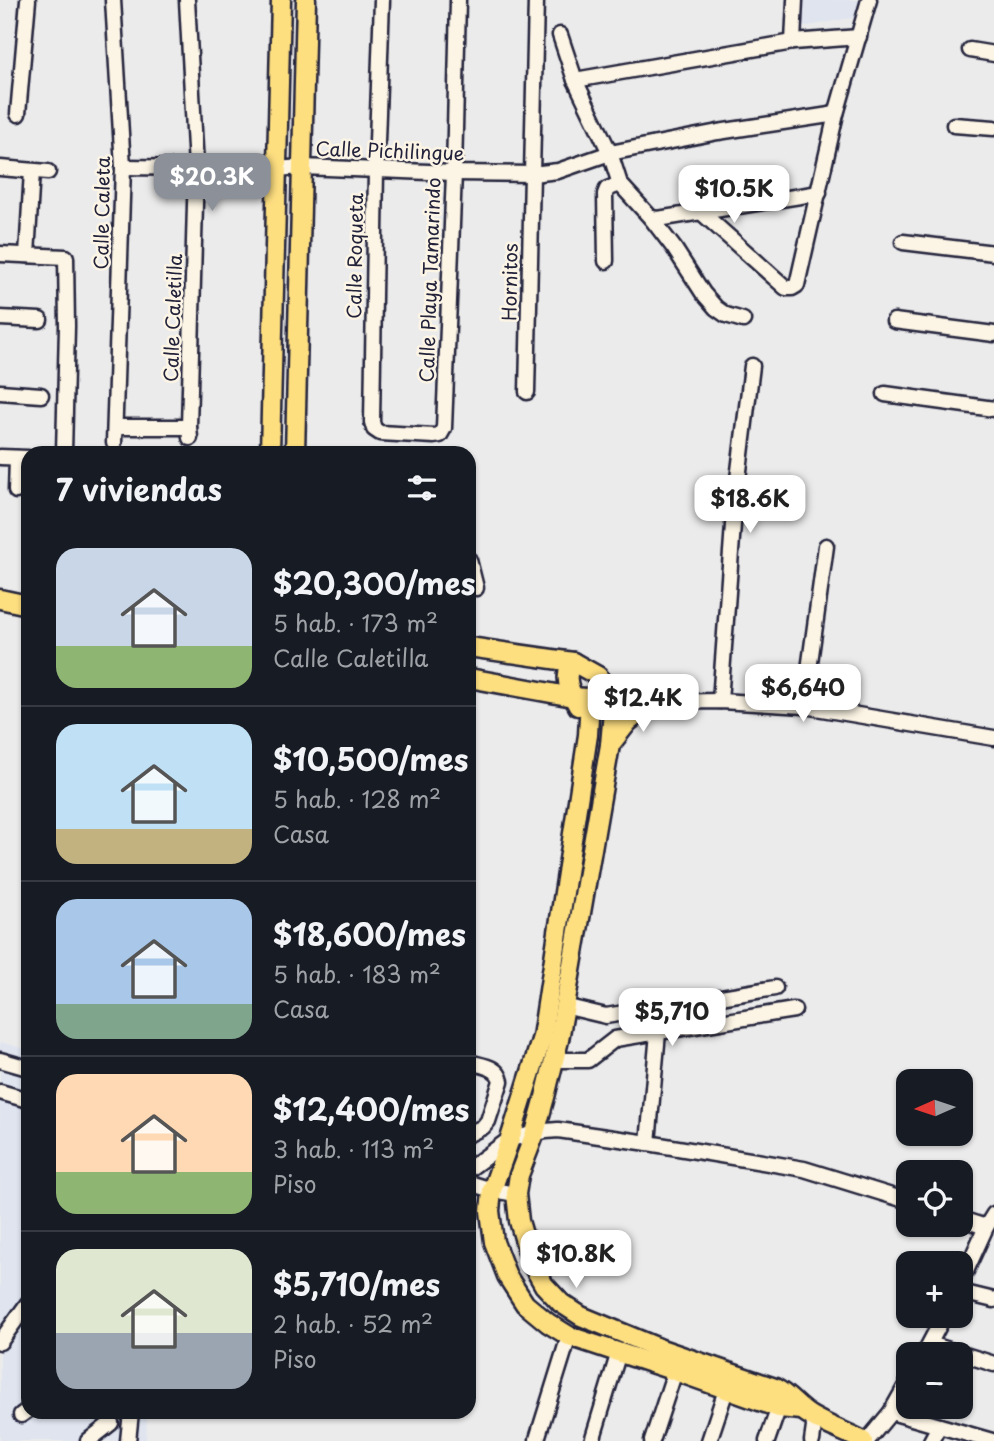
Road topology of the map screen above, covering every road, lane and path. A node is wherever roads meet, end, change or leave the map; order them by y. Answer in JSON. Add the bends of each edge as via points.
{"nodes":[{"id":1,"x":28,"y":0,"type":"edge"},
{"id":2,"x":113,"y":0,"type":"edge"},
{"id":3,"x":187,"y":0,"type":"edge"},
{"id":4,"x":281,"y":0,"type":"edge"},
{"id":5,"x":306,"y":0,"type":"edge"},
{"id":6,"x":382,"y":0,"type":"edge"},
{"id":7,"x":458,"y":0,"type":"edge"},
{"id":8,"x":536,"y":0,"type":"edge"},
{"id":9,"x":795,"y":0,"type":"edge"},
{"id":10,"x":869,"y":0,"type":"edge"},
{"id":11,"x":560,"y":35,"type":"dead end"},
{"id":12,"x":859,"y":37,"type":"junction"},
{"id":13,"x":793,"y":42,"type":"junction"},
{"id":14,"x":970,"y":50,"type":"dead end"},
{"id":15,"x":994,"y":54,"type":"edge"},
{"id":16,"x":575,"y":80,"type":"junction"},
{"id":17,"x":18,"y":114,"type":"dead end"},
{"id":18,"x":836,"y":114,"type":"junction"},
{"id":19,"x":954,"y":125,"type":"dead end"},
{"id":20,"x":994,"y":128,"type":"edge"},
{"id":21,"x":610,"y":153,"type":"junction"},
{"id":22,"x":123,"y":167,"type":"junction"},
{"id":23,"x":196,"y":167,"type":"junction"},
{"id":24,"x":302,"y":167,"type":"junction"},
{"id":25,"x":0,"y":168,"type":"edge"},
{"id":26,"x":276,"y":169,"type":"junction"},
{"id":27,"x":376,"y":170,"type":"junction"},
{"id":28,"x":32,"y":172,"type":"junction"},
{"id":29,"x":48,"y":172,"type":"dead end"},
{"id":30,"x":454,"y":173,"type":"junction"},
{"id":31,"x":532,"y":174,"type":"junction"},
{"id":32,"x":620,"y":184,"type":"junction"},
{"id":33,"x":819,"y":193,"type":"junction"},
{"id":34,"x":701,"y":212,"type":"junction"},
{"id":35,"x":651,"y":218,"type":"junction"},
{"id":36,"x":903,"y":242,"type":"dead end"},
{"id":37,"x":994,"y":253,"type":"edge"},
{"id":38,"x":0,"y":254,"type":"edge"},
{"id":39,"x":27,"y":255,"type":"junction"},
{"id":40,"x":606,"y":261,"type":"dead end"},
{"id":41,"x":0,"y":318,"type":"edge"},
{"id":42,"x":40,"y":320,"type":"dead end"},
{"id":43,"x":743,"y":320,"type":"dead end"},
{"id":44,"x":894,"y":321,"type":"dead end"},
{"id":45,"x":994,"y":334,"type":"edge"},
{"id":46,"x":752,"y":366,"type":"dead end"},
{"id":47,"x":0,"y":392,"type":"edge"},
{"id":48,"x":527,"y":392,"type":"dead end"},
{"id":49,"x":885,"y":394,"type":"dead end"},
{"id":50,"x":41,"y":395,"type":"dead end"},
{"id":51,"x":994,"y":409,"type":"edge"},
{"id":52,"x":115,"y":427,"type":"junction"},
{"id":53,"x":440,"y":435,"type":"joint"},
{"id":54,"x":114,"y":443,"type":"dead end"},
{"id":55,"x":64,"y":446,"type":"edge"},
{"id":56,"x":270,"y":446,"type":"edge"},
{"id":57,"x":295,"y":446,"type":"edge"},
{"id":58,"x":0,"y":457,"type":"edge"},
{"id":59,"x":21,"y":458,"type":"edge"},
{"id":60,"x":21,"y":467,"type":"edge"},
{"id":61,"x":16,"y":491,"type":"dead end"},
{"id":62,"x":825,"y":546,"type":"dead end"},
{"id":63,"x":0,"y":599,"type":"edge"},
{"id":64,"x":21,"y":604,"type":"edge"},
{"id":65,"x":476,"y":648,"type":"edge"},
{"id":66,"x":573,"y":662,"type":"junction"},
{"id":67,"x":476,"y":679,"type":"edge"},
{"id":68,"x":582,"y":698,"type":"junction"},
{"id":69,"x":614,"y":700,"type":"junction"},
{"id":70,"x":720,"y":701,"type":"junction"},
{"id":71,"x":653,"y":702,"type":"junction"},
{"id":72,"x":803,"y":706,"type":"junction"},
{"id":73,"x":994,"y":738,"type":"edge"},
{"id":74,"x":610,"y":745,"type":"junction"},
{"id":75,"x":553,"y":960,"type":"junction"},
{"id":76,"x":572,"y":966,"type":"junction"},
{"id":77,"x":775,"y":988,"type":"dead end"},
{"id":78,"x":557,"y":1010,"type":"junction"},
{"id":79,"x":794,"y":1010,"type":"dead end"},
{"id":80,"x":658,"y":1033,"type":"junction"},
{"id":81,"x":550,"y":1039,"type":"junction"},
{"id":82,"x":0,"y":1060,"type":"edge"},
{"id":83,"x":554,"y":1060,"type":"junction"},
{"id":84,"x":476,"y":1064,"type":"edge"},
{"id":85,"x":21,"y":1066,"type":"edge"},
{"id":86,"x":0,"y":1091,"type":"edge"},
{"id":87,"x":21,"y":1098,"type":"edge"},
{"id":88,"x":476,"y":1125,"type":"edge"},
{"id":89,"x":535,"y":1133,"type":"junction"},
{"id":90,"x":510,"y":1139,"type":"junction"},
{"id":91,"x":648,"y":1143,"type":"junction"},
{"id":92,"x":476,"y":1164,"type":"edge"},
{"id":93,"x":476,"y":1185,"type":"edge"},
{"id":94,"x":492,"y":1190,"type":"junction"},
{"id":95,"x":516,"y":1194,"type":"junction"},
{"id":96,"x":896,"y":1197,"type":"edge"},
{"id":97,"x":994,"y":1214,"type":"edge"},
{"id":98,"x":973,"y":1223,"type":"edge"},
{"id":99,"x":986,"y":1227,"type":"junction"},
{"id":100,"x":973,"y":1256,"type":"edge"},
{"id":101,"x":973,"y":1295,"type":"edge"},
{"id":102,"x":994,"y":1300,"type":"edge"},
{"id":103,"x":21,"y":1313,"type":"edge"},
{"id":104,"x":569,"y":1336,"type":"junction"},
{"id":105,"x":0,"y":1342,"type":"edge"},
{"id":106,"x":619,"y":1352,"type":"junction"},
{"id":107,"x":973,"y":1359,"type":"edge"},
{"id":108,"x":994,"y":1364,"type":"edge"},
{"id":109,"x":675,"y":1371,"type":"junction"},
{"id":110,"x":726,"y":1390,"type":"junction"},
{"id":111,"x":782,"y":1400,"type":"junction"},
{"id":112,"x":896,"y":1403,"type":"edge"},
{"id":113,"x":891,"y":1412,"type":"junction"},
{"id":114,"x":807,"y":1414,"type":"junction"},
{"id":115,"x":130,"y":1419,"type":"edge"},
{"id":116,"x":111,"y":1423,"type":"dead end"},
{"id":117,"x":939,"y":1426,"type":"junction"},
{"id":118,"x":537,"y":1439,"type":"dead end"},
{"id":119,"x":88,"y":1441,"type":"edge"},
{"id":120,"x":128,"y":1441,"type":"edge"},
{"id":121,"x":592,"y":1441,"type":"edge"},
{"id":122,"x":652,"y":1441,"type":"edge"},
{"id":123,"x":709,"y":1441,"type":"edge"},
{"id":124,"x":767,"y":1441,"type":"edge"},
{"id":125,"x":812,"y":1441,"type":"edge"},
{"id":126,"x":865,"y":1441,"type":"edge"},
{"id":127,"x":931,"y":1441,"type":"edge"},
{"id":128,"x":992,"y":1441,"type":"edge"}],
"edges":[{"from":1,"to":17,"type":"street"},
{"from":2,"to":22,"type":"street","name":"Calle Caleta"},
{"from":3,"to":23,"type":"street","name":"Calle Caletilla"},
{"from":4,"to":26,"type":"main road"},
{"from":5,"to":24,"type":"main road"},
{"from":6,"to":27,"type":"street","name":"Calle Roqueta"},
{"from":7,"to":30,"type":"street","name":"Calle Playa Tamarindo"},
{"from":8,"to":31,"type":"street","name":"Hornitos"},
{"from":9,"to":13,"type":"street"},
{"from":10,"to":12,"type":"street"},
{"from":11,"to":16,"type":"street"},
{"from":12,"to":13,"type":"street"},
{"from":12,"to":18,"type":"street"},
{"from":13,"to":16,"type":"street"},
{"from":14,"to":15,"type":"street"},
{"from":16,"to":21,"type":"street"},
{"from":18,"to":21,"type":"street","name":"Calle Pichilingue"},
{"from":18,"to":33,"type":"street"},
{"from":19,"to":20,"type":"street"},
{"from":21,"to":31,"type":"street","name":"Calle Pichilingue","via":[[558,171]]},
{"from":21,"to":32,"type":"street"},
{"from":22,"to":23,"type":"street","name":"Calle Pichilingue"},
{"from":22,"to":52,"type":"street","name":"Calle Caleta"},
{"from":23,"to":26,"type":"street","name":"Calle Pichilingue"},
{"from":23,"to":52,"type":"street","name":"Calle Caletilla","via":[[189,433]]},
{"from":24,"to":26,"type":"street","name":"Calle Pichilingue"},
{"from":24,"to":27,"type":"street","name":"Calle Pichilingue"},
{"from":24,"to":57,"type":"main road"},
{"from":25,"to":28,"type":"street"},
{"from":26,"to":56,"type":"main road"},
{"from":27,"to":30,"type":"street","name":"Calle Pichilingue"},
{"from":27,"to":53,"type":"street","name":"Calle Roqueta","via":[[372,422],[380,433]]},
{"from":28,"to":29,"type":"street"},
{"from":28,"to":39,"type":"street"},
{"from":30,"to":31,"type":"street","name":"Calle Pichilingue"},
{"from":30,"to":53,"type":"street","name":"Calle Playa Tamarindo","via":[[444,428]]},
{"from":31,"to":48,"type":"street","name":"Hornitos"},
{"from":32,"to":35,"type":"street"},
{"from":32,"to":40,"type":"street","via":[[607,188],[605,194]]},
{"from":33,"to":34,"type":"street"},
{"from":33,"to":34,"type":"street","via":[[797,285],[792,288],[786,288]]},
{"from":34,"to":35,"type":"street"},
{"from":35,"to":43,"type":"street","via":[[716,308]]},
{"from":36,"to":37,"type":"street"},
{"from":38,"to":39,"type":"street"},
{"from":39,"to":55,"type":"street","via":[[66,257]]},
{"from":41,"to":42,"type":"street"},
{"from":44,"to":45,"type":"street"},
{"from":46,"to":70,"type":"street","via":[[734,511]]},
{"from":47,"to":50,"type":"street"},
{"from":49,"to":51,"type":"street"},
{"from":52,"to":54,"type":"street","name":"Calle Caleta"},
{"from":58,"to":59,"type":"street"},
{"from":60,"to":61,"type":"street"},
{"from":62,"to":72,"type":"street"},
{"from":63,"to":64,"type":"main road"},
{"from":65,"to":66,"type":"main road"},
{"from":66,"to":68,"type":"main road","via":[[567,676]]},
{"from":66,"to":69,"type":"main road","via":[[598,676]]},
{"from":67,"to":68,"type":"main road"},
{"from":68,"to":69,"type":"main road"},
{"from":68,"to":75,"type":"main road","via":[[588,735]]},
{"from":69,"to":71,"type":"street"},
{"from":69,"to":74,"type":"main road"},
{"from":70,"to":71,"type":"street"},
{"from":70,"to":72,"type":"street"},
{"from":71,"to":74,"type":"main road","via":[[628,722]]},
{"from":72,"to":73,"type":"street"},
{"from":74,"to":76,"type":"main road"},
{"from":75,"to":76,"type":"main road"},
{"from":75,"to":78,"type":"main road"},
{"from":76,"to":78,"type":"main road"},
{"from":77,"to":78,"type":"street","via":[[606,1016]]},
{"from":78,"to":81,"type":"main road"},
{"from":79,"to":80,"type":"street"},
{"from":80,"to":83,"type":"street","via":[[615,1039],[588,1060]]},
{"from":80,"to":91,"type":"street"},
{"from":81,"to":83,"type":"main road"},
{"from":81,"to":90,"type":"main road"},
{"from":82,"to":85,"type":"street"},
{"from":83,"to":89,"type":"main road"},
{"from":84,"to":88,"type":"street","via":[[496,1070],[501,1081],[488,1121]]},
{"from":86,"to":87,"type":"street"},
{"from":89,"to":90,"type":"street"},
{"from":89,"to":91,"type":"street","via":[[558,1130]]},
{"from":89,"to":95,"type":"main road"},
{"from":90,"to":92,"type":"street"},
{"from":90,"to":94,"type":"main road"},
{"from":91,"to":96,"type":"street","via":[[804,1169]]},
{"from":93,"to":94,"type":"street"},
{"from":94,"to":95,"type":"street"},
{"from":94,"to":104,"type":"main road","via":[[494,1242],[507,1276],[525,1304]]},
{"from":95,"to":111,"type":"main road","via":[[531,1262],[561,1303],[581,1317],[775,1388]]},
{"from":97,"to":99,"type":"street"},
{"from":98,"to":99,"type":"street"},
{"from":99,"to":100,"type":"street"},
{"from":101,"to":102,"type":"street"},
{"from":103,"to":105,"type":"street"},
{"from":104,"to":106,"type":"main road"},
{"from":104,"to":118,"type":"street"},
{"from":106,"to":109,"type":"main road"},
{"from":106,"to":121,"type":"street"},
{"from":107,"to":108,"type":"street"},
{"from":109,"to":110,"type":"main road"},
{"from":109,"to":122,"type":"street"},
{"from":110,"to":111,"type":"main road"},
{"from":110,"to":123,"type":"street"},
{"from":111,"to":114,"type":"main road"},
{"from":111,"to":124,"type":"street"},
{"from":112,"to":113,"type":"street"},
{"from":113,"to":117,"type":"street"},
{"from":113,"to":126,"type":"street"},
{"from":114,"to":125,"type":"street","via":[[814,1427]]},
{"from":114,"to":126,"type":"main road"},
{"from":115,"to":120,"type":"street"},
{"from":116,"to":119,"type":"street"},
{"from":117,"to":127,"type":"street"},
{"from":117,"to":128,"type":"street"}]}
